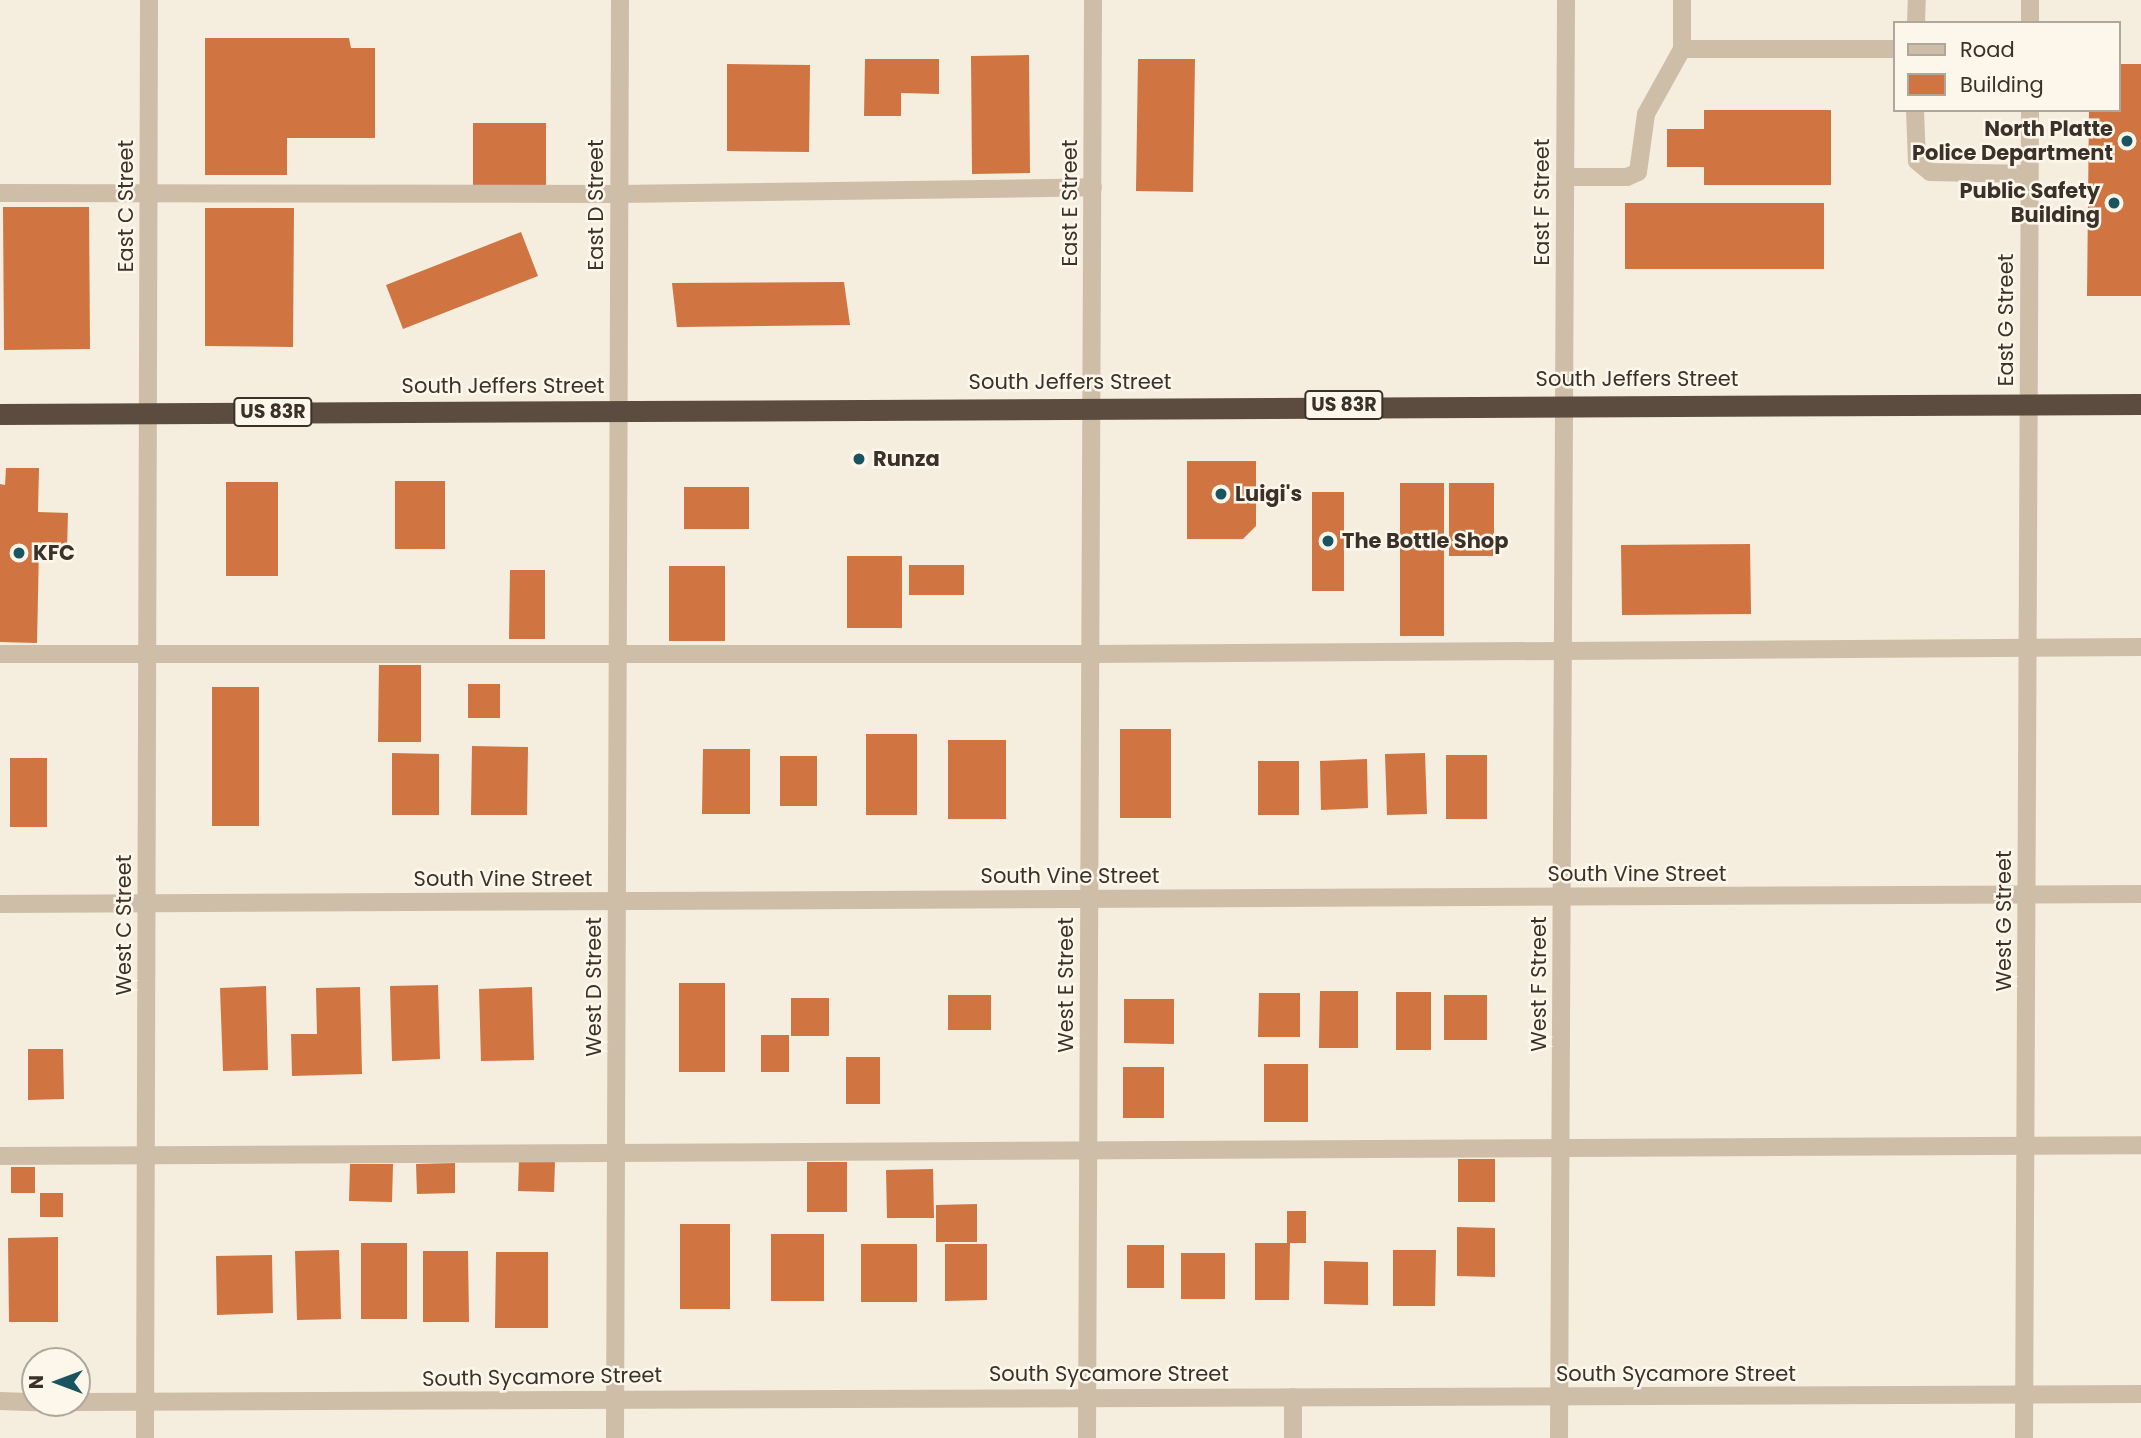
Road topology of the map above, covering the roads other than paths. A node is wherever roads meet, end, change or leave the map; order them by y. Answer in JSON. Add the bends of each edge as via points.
{"nodes":[{"id":1,"x":149,"y":0,"type":"edge"},
{"id":2,"x":620,"y":0,"type":"edge"},
{"id":3,"x":1093,"y":0,"type":"edge"},
{"id":4,"x":1566,"y":0,"type":"edge"},
{"id":5,"x":1682,"y":0,"type":"edge"},
{"id":6,"x":1917,"y":0,"type":"edge"},
{"id":7,"x":2030,"y":0,"type":"edge"},
{"id":8,"x":1916,"y":21,"type":"edge"},
{"id":9,"x":2030,"y":21,"type":"edge"},
{"id":10,"x":1682,"y":48,"type":"junction"},
{"id":11,"x":1892,"y":49,"type":"edge"},
{"id":12,"x":1915,"y":112,"type":"edge"},
{"id":13,"x":2029,"y":112,"type":"edge"},
{"id":14,"x":2029,"y":174,"type":"junction"},
{"id":15,"x":1565,"y":177,"type":"junction"},
{"id":16,"x":1093,"y":187,"type":"junction"},
{"id":17,"x":149,"y":191,"type":"junction"},
{"id":18,"x":0,"y":193,"type":"edge"},
{"id":19,"x":618,"y":194,"type":"junction"},
{"id":20,"x":2028,"y":403,"type":"junction"},
{"id":21,"x":1564,"y":404,"type":"junction"},
{"id":22,"x":2141,"y":404,"type":"edge"},
{"id":23,"x":1092,"y":407,"type":"junction"},
{"id":24,"x":619,"y":410,"type":"junction"},
{"id":25,"x":149,"y":413,"type":"junction"},
{"id":26,"x":0,"y":414,"type":"edge"},
{"id":27,"x":2141,"y":647,"type":"edge"},
{"id":28,"x":2027,"y":648,"type":"junction"},
{"id":29,"x":1563,"y":652,"type":"junction"},
{"id":30,"x":0,"y":654,"type":"edge"},
{"id":31,"x":1091,"y":654,"type":"junction"},
{"id":32,"x":148,"y":655,"type":"junction"},
{"id":33,"x":619,"y":655,"type":"junction"},
{"id":34,"x":2141,"y":894,"type":"edge"},
{"id":35,"x":2027,"y":895,"type":"junction"},
{"id":36,"x":1562,"y":897,"type":"junction"},
{"id":37,"x":1089,"y":899,"type":"junction"},
{"id":38,"x":617,"y":901,"type":"junction"},
{"id":39,"x":0,"y":904,"type":"edge"},
{"id":40,"x":147,"y":904,"type":"junction"},
{"id":41,"x":2141,"y":1145,"type":"edge"},
{"id":42,"x":2026,"y":1146,"type":"junction"},
{"id":43,"x":1560,"y":1148,"type":"junction"},
{"id":44,"x":1088,"y":1150,"type":"junction"},
{"id":45,"x":616,"y":1153,"type":"junction"},
{"id":46,"x":0,"y":1156,"type":"edge"},
{"id":47,"x":146,"y":1156,"type":"junction"},
{"id":48,"x":2141,"y":1394,"type":"edge"},
{"id":49,"x":2025,"y":1395,"type":"junction"},
{"id":50,"x":1087,"y":1396,"type":"junction"},
{"id":51,"x":1293,"y":1396,"type":"junction"},
{"id":52,"x":1559,"y":1396,"type":"junction"},
{"id":53,"x":615,"y":1399,"type":"junction"},
{"id":54,"x":0,"y":1401,"type":"edge"},
{"id":55,"x":21,"y":1402,"type":"edge"},
{"id":56,"x":91,"y":1402,"type":"edge"},
{"id":57,"x":145,"y":1403,"type":"junction"},
{"id":58,"x":145,"y":1438,"type":"edge"},
{"id":59,"x":615,"y":1438,"type":"edge"},
{"id":60,"x":1087,"y":1438,"type":"edge"},
{"id":61,"x":1293,"y":1438,"type":"edge"},
{"id":62,"x":1559,"y":1438,"type":"edge"},
{"id":63,"x":2024,"y":1438,"type":"edge"}],
"edges":[{"from":1,"to":17,"type":"street","name":"East C Street"},
{"from":2,"to":19,"type":"street","name":"East D Street"},
{"from":3,"to":16,"type":"street","name":"East E Street"},
{"from":4,"to":15,"type":"street","name":"East F Street"},
{"from":5,"to":10,"type":"street"},
{"from":6,"to":8,"type":"street"},
{"from":7,"to":9,"type":"street"},
{"from":10,"to":11,"type":"street"},
{"from":10,"to":15,"type":"street","via":[[1646,114],[1638,172],[1627,177]]},
{"from":12,"to":14,"type":"street","via":[[1917,161],[1930,172]]},
{"from":13,"to":14,"type":"street","name":"East G Street"},
{"from":14,"to":20,"type":"street","name":"East G Street"},
{"from":15,"to":21,"type":"street","name":"East F Street"},
{"from":16,"to":19,"type":"street"},
{"from":16,"to":23,"type":"street","name":"East E Street"},
{"from":17,"to":18,"type":"street"},
{"from":17,"to":19,"type":"street"},
{"from":17,"to":25,"type":"street","name":"East C Street"},
{"from":19,"to":24,"type":"street","name":"East D Street"},
{"from":20,"to":21,"type":"highway","name":"South Jeffers Street","number":"US 83R"},
{"from":20,"to":22,"type":"highway","name":"South Jeffers Street","number":"US 83R"},
{"from":20,"to":28,"type":"street","name":"West G Street"},
{"from":21,"to":23,"type":"highway","name":"South Jeffers Street","number":"US 83R"},
{"from":21,"to":29,"type":"street","name":"West F Street"},
{"from":23,"to":24,"type":"highway","name":"South Jeffers Street","number":"US 83R"},
{"from":23,"to":31,"type":"street","name":"West E Street"},
{"from":24,"to":25,"type":"highway","name":"South Jeffers Street","number":"US 83R"},
{"from":24,"to":33,"type":"street","name":"West D Street"},
{"from":25,"to":26,"type":"highway","name":"South Jeffers Street","number":"US 83R"},
{"from":25,"to":32,"type":"street","name":"West C Street"},
{"from":27,"to":28,"type":"street"},
{"from":28,"to":29,"type":"street"},
{"from":28,"to":35,"type":"street","name":"West G Street"},
{"from":29,"to":31,"type":"street"},
{"from":29,"to":36,"type":"street","name":"West F Street"},
{"from":30,"to":32,"type":"street"},
{"from":31,"to":33,"type":"street"},
{"from":31,"to":37,"type":"street","name":"West E Street"},
{"from":32,"to":33,"type":"street"},
{"from":32,"to":40,"type":"street","name":"West C Street"},
{"from":33,"to":38,"type":"street","name":"West D Street"},
{"from":34,"to":35,"type":"street","name":"South Vine Street"},
{"from":35,"to":36,"type":"street","name":"South Vine Street"},
{"from":35,"to":42,"type":"street","name":"West G Street"},
{"from":36,"to":37,"type":"street","name":"South Vine Street"},
{"from":36,"to":43,"type":"street","name":"West F Street"},
{"from":37,"to":38,"type":"street","name":"South Vine Street"},
{"from":37,"to":44,"type":"street","name":"West E Street"},
{"from":38,"to":40,"type":"street","name":"South Vine Street"},
{"from":38,"to":45,"type":"street","name":"West D Street"},
{"from":39,"to":40,"type":"street","name":"South Vine Street"},
{"from":40,"to":47,"type":"street","name":"West C Street"},
{"from":41,"to":42,"type":"street"},
{"from":42,"to":43,"type":"street"},
{"from":42,"to":49,"type":"street","name":"West G Street"},
{"from":43,"to":44,"type":"street"},
{"from":43,"to":52,"type":"street","name":"West F Street"},
{"from":44,"to":45,"type":"street"},
{"from":44,"to":50,"type":"street","name":"West E Street"},
{"from":45,"to":47,"type":"street"},
{"from":45,"to":53,"type":"street","name":"West D Street"},
{"from":46,"to":47,"type":"street"},
{"from":47,"to":57,"type":"street","name":"West C Street"},
{"from":48,"to":49,"type":"street","name":"South Sycamore Street"},
{"from":49,"to":52,"type":"street","name":"South Sycamore Street"},
{"from":49,"to":63,"type":"street","name":"West G Street"},
{"from":50,"to":51,"type":"street","name":"South Sycamore Street"},
{"from":50,"to":53,"type":"street","name":"South Sycamore Street"},
{"from":50,"to":60,"type":"street","name":"West E Street"},
{"from":51,"to":52,"type":"street","name":"South Sycamore Street"},
{"from":51,"to":61,"type":"street"},
{"from":52,"to":62,"type":"street","name":"West F Street"},
{"from":53,"to":57,"type":"street","name":"South Sycamore Street"},
{"from":53,"to":59,"type":"street","name":"West D Street"},
{"from":54,"to":55,"type":"street"},
{"from":56,"to":57,"type":"street","name":"South Sycamore Street"},
{"from":57,"to":58,"type":"street","name":"West C Street"}]}
